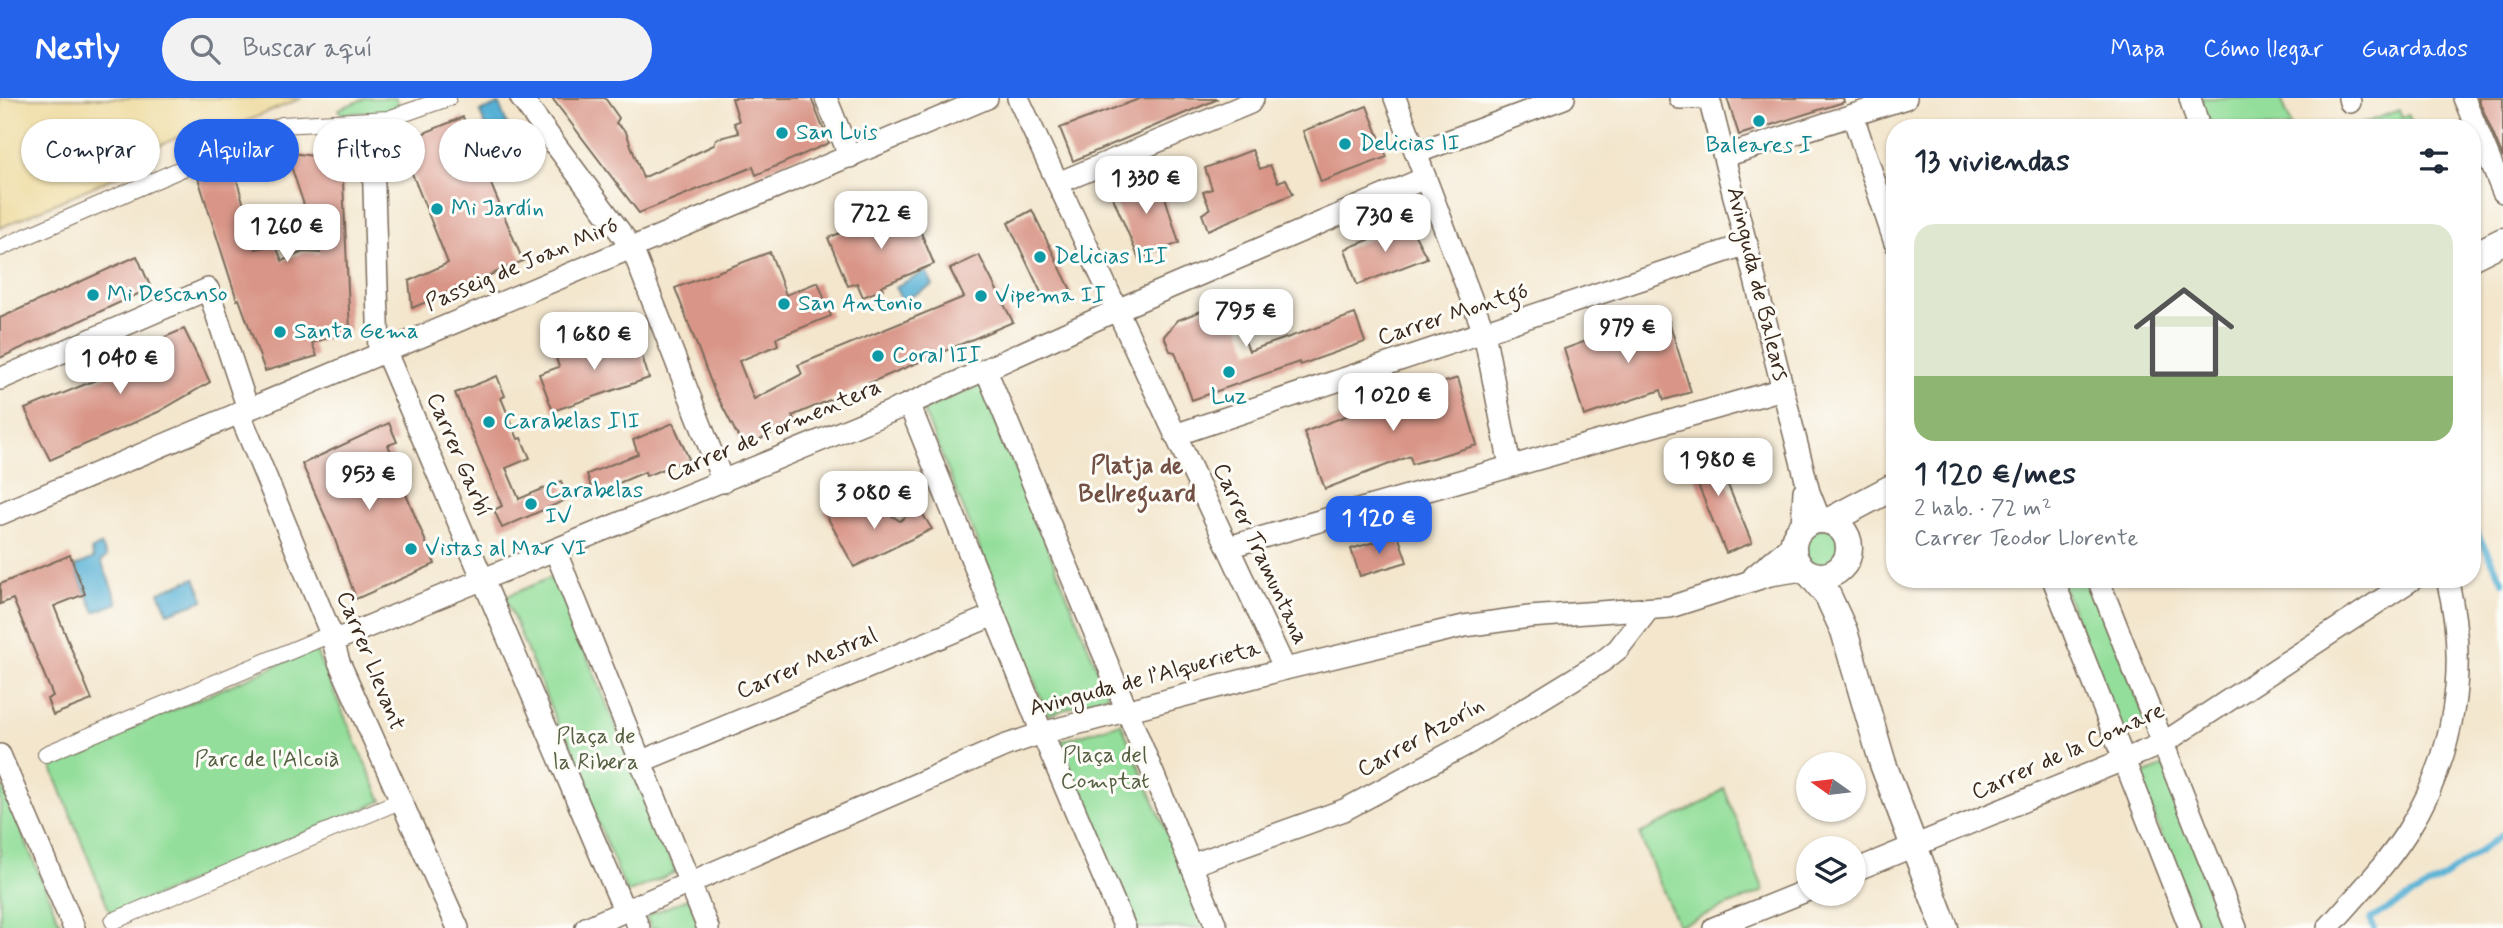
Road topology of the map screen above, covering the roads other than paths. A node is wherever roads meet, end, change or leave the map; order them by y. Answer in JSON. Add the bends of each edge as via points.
{"nodes":[{"id":1,"x":448,"y":98,"type":"edge"},
{"id":2,"x":521,"y":98,"type":"edge"},
{"id":3,"x":826,"y":98,"type":"edge"},
{"id":4,"x":987,"y":98,"type":"edge"},
{"id":5,"x":1018,"y":98,"type":"edge"},
{"id":6,"x":1253,"y":98,"type":"edge"},
{"id":7,"x":1395,"y":98,"type":"edge"},
{"id":8,"x":1564,"y":98,"type":"edge"},
{"id":9,"x":1680,"y":98,"type":"edge"},
{"id":10,"x":1709,"y":98,"type":"edge"},
{"id":11,"x":1906,"y":98,"type":"edge"},
{"id":12,"x":2190,"y":98,"type":"edge"},
{"id":13,"x":2464,"y":98,"type":"edge"},
{"id":14,"x":1853,"y":116,"type":"junction"},
{"id":15,"x":381,"y":119,"type":"edge"},
{"id":16,"x":2196,"y":119,"type":"edge"},
{"id":17,"x":2473,"y":119,"type":"edge"},
{"id":18,"x":313,"y":123,"type":"edge"},
{"id":19,"x":2481,"y":139,"type":"edge"},
{"id":20,"x":1416,"y":153,"type":"junction"},
{"id":21,"x":1725,"y":156,"type":"junction"},
{"id":22,"x":850,"y":157,"type":"junction"},
{"id":23,"x":1425,"y":178,"type":"junction"},
{"id":24,"x":374,"y":182,"type":"edge"},
{"id":25,"x":1058,"y":183,"type":"junction"},
{"id":26,"x":2503,"y":192,"type":"edge"},
{"id":27,"x":1886,"y":216,"type":"edge"},
{"id":28,"x":2503,"y":241,"type":"edge"},
{"id":29,"x":1747,"y":244,"type":"junction"},
{"id":30,"x":0,"y":248,"type":"edge"},
{"id":31,"x":632,"y":248,"type":"junction"},
{"id":32,"x":2481,"y":252,"type":"edge"},
{"id":33,"x":1117,"y":310,"type":"junction"},
{"id":34,"x":1484,"y":332,"type":"junction"},
{"id":35,"x":382,"y":351,"type":"junction"},
{"id":36,"x":986,"y":370,"type":"junction"},
{"id":37,"x":0,"y":379,"type":"edge"},
{"id":38,"x":1783,"y":389,"type":"junction"},
{"id":39,"x":909,"y":404,"type":"junction"},
{"id":40,"x":244,"y":410,"type":"junction"},
{"id":41,"x":1175,"y":435,"type":"junction"},
{"id":42,"x":1510,"y":466,"type":"junction"},
{"id":43,"x":723,"y":482,"type":"junction"},
{"id":44,"x":1886,"y":492,"type":"edge"},
{"id":45,"x":0,"y":514,"type":"edge"},
{"id":46,"x":1822,"y":536,"type":"junction"},
{"id":47,"x":1228,"y":547,"type":"junction"},
{"id":48,"x":555,"y":550,"type":"junction"},
{"id":49,"x":1807,"y":573,"type":"junction"},
{"id":50,"x":482,"y":580,"type":"junction"},
{"id":51,"x":1747,"y":582,"type":"junction"},
{"id":52,"x":2057,"y":588,"type":"edge"},
{"id":53,"x":2101,"y":588,"type":"edge"},
{"id":54,"x":2399,"y":588,"type":"edge"},
{"id":55,"x":2448,"y":588,"type":"edge"},
{"id":56,"x":1648,"y":610,"type":"junction"},
{"id":57,"x":994,"y":615,"type":"junction"},
{"id":58,"x":1844,"y":631,"type":"junction"},
{"id":59,"x":332,"y":638,"type":"junction"},
{"id":60,"x":1285,"y":669,"type":"junction"},
{"id":61,"x":1128,"y":709,"type":"junction"},
{"id":62,"x":1042,"y":733,"type":"junction"},
{"id":63,"x":2162,"y":744,"type":"junction"},
{"id":64,"x":46,"y":754,"type":"dead end"},
{"id":65,"x":0,"y":755,"type":"edge"},
{"id":66,"x":2124,"y":760,"type":"junction"},
{"id":67,"x":640,"y":762,"type":"junction"},
{"id":68,"x":402,"y":800,"type":"junction"},
{"id":69,"x":1913,"y":847,"type":"junction"},
{"id":70,"x":1191,"y":865,"type":"junction"},
{"id":71,"x":1866,"y":867,"type":"edge"},
{"id":72,"x":689,"y":881,"type":"junction"},
{"id":73,"x":1796,"y":895,"type":"edge"},
{"id":74,"x":627,"y":909,"type":"junction"},
{"id":75,"x":113,"y":921,"type":"dead end"},
{"id":76,"x":74,"y":928,"type":"edge"},
{"id":77,"x":458,"y":928,"type":"edge"},
{"id":78,"x":586,"y":928,"type":"edge"},
{"id":79,"x":639,"y":928,"type":"edge"},
{"id":80,"x":708,"y":928,"type":"edge"},
{"id":81,"x":1125,"y":928,"type":"edge"},
{"id":82,"x":1217,"y":928,"type":"edge"},
{"id":83,"x":1714,"y":928,"type":"edge"},
{"id":84,"x":1945,"y":928,"type":"edge"},
{"id":85,"x":2190,"y":928,"type":"edge"},
{"id":86,"x":2236,"y":928,"type":"edge"},
{"id":87,"x":2328,"y":928,"type":"edge"}],
"edges":[{"from":1,"to":15,"type":"street"},
{"from":2,"to":31,"type":"street"},
{"from":3,"to":22,"type":"street"},
{"from":4,"to":22,"type":"street","name":"Passeig de Joan Miró"},
{"from":5,"to":25,"type":"street","name":"Carrer Tramuntana"},
{"from":6,"to":25,"type":"street"},
{"from":7,"to":20,"type":"street"},
{"from":8,"to":20,"type":"street"},
{"from":9,"to":10,"type":"street"},
{"from":10,"to":21,"type":"street","name":"Avinguda de Balears"},
{"from":11,"to":14,"type":"street"},
{"from":12,"to":16,"type":"street"},
{"from":13,"to":17,"type":"street"},
{"from":14,"to":21,"type":"street"},
{"from":14,"to":27,"type":"street"},
{"from":18,"to":30,"type":"street","via":[[282,125]]},
{"from":19,"to":26,"type":"street"},
{"from":20,"to":23,"type":"street"},
{"from":21,"to":29,"type":"street","name":"Avinguda de Balears"},
{"from":22,"to":31,"type":"street","name":"Passeig de Joan Miró"},
{"from":23,"to":33,"type":"street","name":"Carrer de Formentera"},
{"from":23,"to":34,"type":"street"},
{"from":24,"to":35,"type":"street"},
{"from":25,"to":33,"type":"street","name":"Carrer Tramuntana"},
{"from":28,"to":32,"type":"street"},
{"from":29,"to":34,"type":"street","name":"Carrer Montgó"},
{"from":29,"to":38,"type":"street","name":"Avinguda de Balears"},
{"from":31,"to":35,"type":"street","name":"Passeig de Joan Miró"},
{"from":31,"to":43,"type":"street"},
{"from":33,"to":36,"type":"street","name":"Carrer de Formentera"},
{"from":33,"to":41,"type":"street","name":"Carrer Tramuntana"},
{"from":34,"to":41,"type":"street","name":"Carrer Montgó"},
{"from":34,"to":42,"type":"street"},
{"from":35,"to":40,"type":"street","name":"Passeig de Joan Miró"},
{"from":35,"to":50,"type":"street","name":"Carrer Garbí"},
{"from":36,"to":39,"type":"street","name":"Carrer de Formentera"},
{"from":36,"to":61,"type":"street"},
{"from":37,"to":40,"type":"street","name":"Carrer Llevant","via":[[208,289]]},
{"from":38,"to":42,"type":"street"},
{"from":38,"to":46,"type":"street","name":"Avinguda de Balears"},
{"from":39,"to":43,"type":"street","name":"Carrer de Formentera"},
{"from":39,"to":57,"type":"street"},
{"from":40,"to":45,"type":"street","name":"Passeig de Joan Miró"},
{"from":40,"to":59,"type":"street","name":"Carrer Llevant"},
{"from":41,"to":47,"type":"street","name":"Carrer Tramuntana"},
{"from":42,"to":47,"type":"street"},
{"from":43,"to":48,"type":"street","name":"Carrer de Formentera"},
{"from":44,"to":46,"type":"street"},
{"from":46,"to":49,"type":"street","via":[[1793,554]]},
{"from":46,"to":49,"type":"street","via":[[1830,575]]},
{"from":46,"to":51,"type":"street"},
{"from":46,"to":58,"type":"street","via":[[1841,590]]},
{"from":47,"to":60,"type":"street","name":"Carrer Tramuntana"},
{"from":48,"to":50,"type":"street","name":"Carrer de Formentera"},
{"from":48,"to":67,"type":"street"},
{"from":49,"to":51,"type":"street"},
{"from":49,"to":58,"type":"street","via":[[1828,596]]},
{"from":50,"to":59,"type":"street","name":"Carrer de Formentera"},
{"from":50,"to":74,"type":"street"},
{"from":51,"to":56,"type":"street","name":"Avinguda de l’Alquerieta"},
{"from":52,"to":66,"type":"street"},
{"from":53,"to":63,"type":"street"},
{"from":54,"to":63,"type":"street","name":"Carrer de la Comare"},
{"from":55,"to":87,"type":"street","via":[[2458,654],[2451,727],[2442,760],[2406,834]]},
{"from":56,"to":60,"type":"street","name":"Avinguda de l’Alquerieta","via":[[1479,623]]},
{"from":56,"to":70,"type":"street","name":"Carrer Azorín","via":[[1603,661],[1469,743],[1339,813]]},
{"from":57,"to":62,"type":"street"},
{"from":57,"to":67,"type":"street","name":"Carrer Mestral"},
{"from":58,"to":69,"type":"street","via":[[1864,708]]},
{"from":59,"to":64,"type":"street"},
{"from":59,"to":68,"type":"street","name":"Carrer Llevant"},
{"from":60,"to":61,"type":"street","name":"Avinguda de l’Alquerieta"},
{"from":61,"to":62,"type":"street","name":"Avinguda de l’Alquerieta"},
{"from":61,"to":70,"type":"street"},
{"from":62,"to":72,"type":"street","name":"Avinguda de l’Alquerieta"},
{"from":62,"to":81,"type":"street"},
{"from":63,"to":66,"type":"street","name":"Carrer de la Comare"},
{"from":63,"to":86,"type":"street"},
{"from":65,"to":76,"type":"street"},
{"from":66,"to":69,"type":"street","name":"Carrer de la Comare"},
{"from":66,"to":85,"type":"street"},
{"from":67,"to":72,"type":"street"},
{"from":68,"to":75,"type":"street"},
{"from":68,"to":77,"type":"street","name":"Carrer Llevant"},
{"from":69,"to":71,"type":"street","name":"Carrer de la Comare"},
{"from":69,"to":84,"type":"street"},
{"from":70,"to":82,"type":"street"},
{"from":72,"to":74,"type":"street","name":"Avinguda de l’Alquerieta"},
{"from":72,"to":80,"type":"street"},
{"from":73,"to":83,"type":"street"},
{"from":74,"to":78,"type":"street","name":"Avinguda de l’Alquerieta"},
{"from":74,"to":79,"type":"street"}]}
